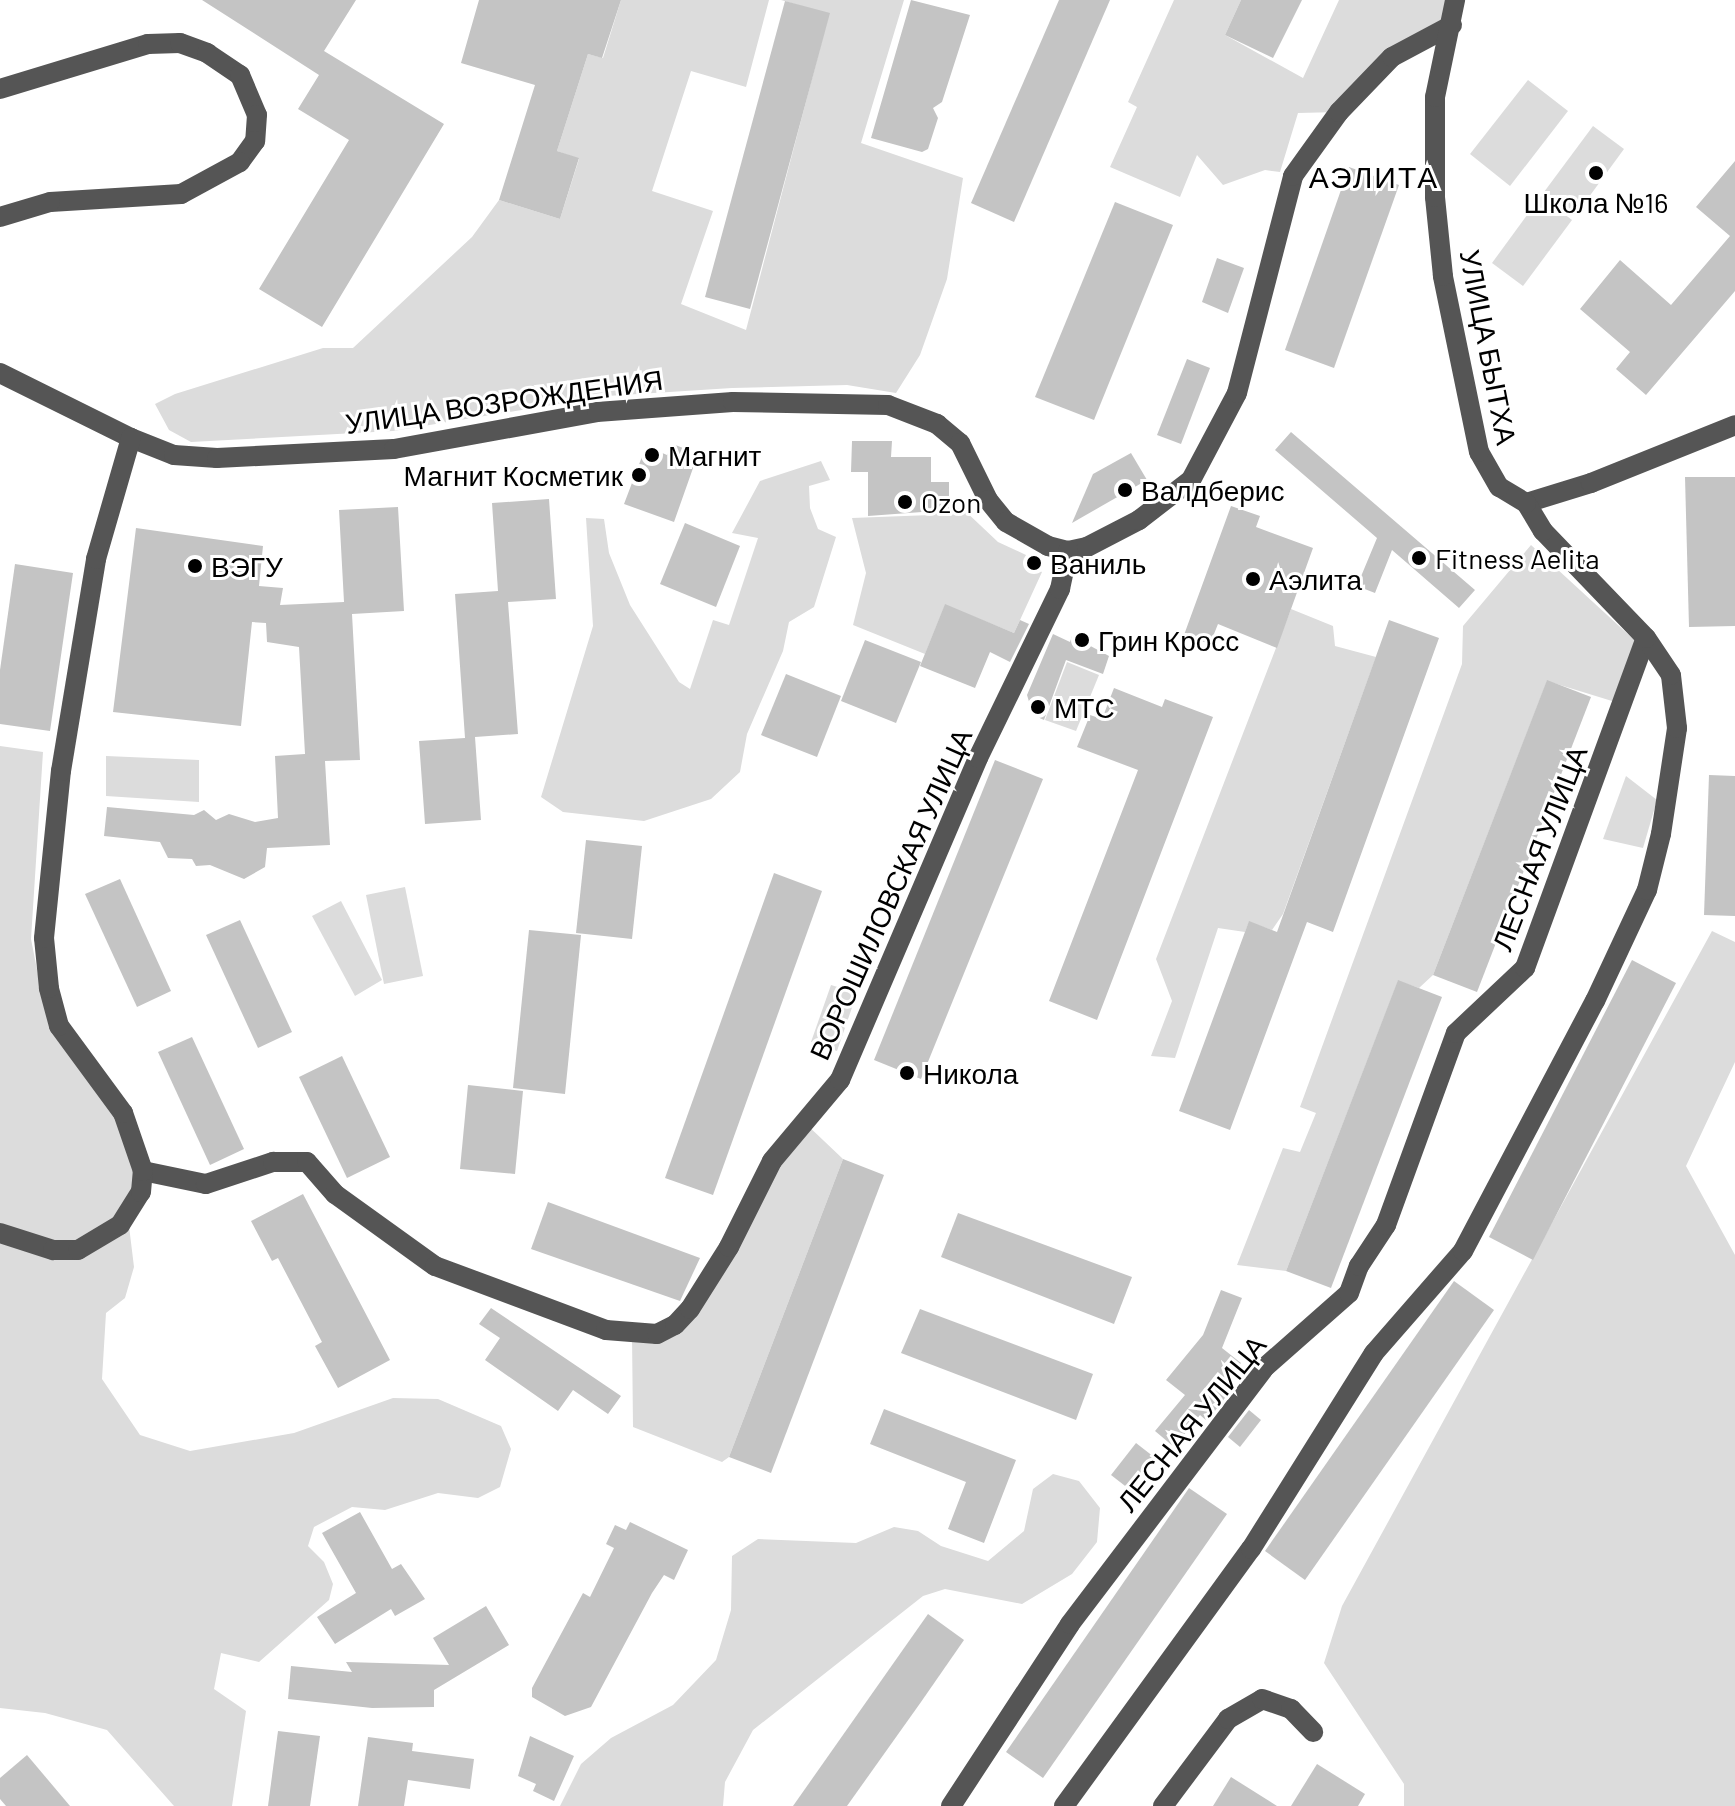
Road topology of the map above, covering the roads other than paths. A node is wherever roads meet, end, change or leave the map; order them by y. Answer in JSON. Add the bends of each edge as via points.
{"nodes":[{"id":1,"x":1455,"y":0,"type":"edge"},
{"id":2,"x":1452,"y":25,"type":"junction"},
{"id":3,"x":0,"y":89,"type":"edge"},
{"id":4,"x":0,"y":217,"type":"edge"},
{"id":5,"x":0,"y":373,"type":"edge"},
{"id":6,"x":1735,"y":425,"type":"edge"},
{"id":7,"x":131,"y":438,"type":"junction"},
{"id":8,"x":1526,"y":503,"type":"junction"},
{"id":9,"x":1068,"y":551,"type":"junction"},
{"id":10,"x":1646,"y":638,"type":"junction"},
{"id":11,"x":143,"y":1171,"type":"junction"},
{"id":12,"x":0,"y":1233,"type":"edge"},
{"id":13,"x":1313,"y":1732,"type":"dead end"},
{"id":14,"x":951,"y":1806,"type":"edge"},
{"id":15,"x":1064,"y":1806,"type":"edge"},
{"id":16,"x":1163,"y":1806,"type":"edge"}],
"edges":[{"from":1,"to":2,"type":"street","name":"УЛИЦА БЫТХА"},
{"from":2,"to":8,"type":"street","name":"УЛИЦА БЫТХА","via":[[1435,97],[1435,197],[1443,276],[1479,452],[1499,487]]},
{"from":2,"to":9,"type":"street","via":[[1392,57],[1339,112],[1293,176],[1237,393],[1191,480],[1139,520]]},
{"from":3,"to":4,"type":"street","via":[[148,44],[180,43],[240,75],[257,115],[255,141],[240,162],[181,194],[50,202]]},
{"from":5,"to":7,"type":"street","name":"УЛИЦА ВОЗРОЖДЕНИЯ"},
{"from":6,"to":8,"type":"street"},
{"from":7,"to":9,"type":"street","name":"УЛИЦА ВОЗРОЖДЕНИЯ","via":[[174,455],[217,458],[394,449],[612,410],[733,402],[888,405],[937,424],[960,443],[988,500],[1006,522]]},
{"from":7,"to":11,"type":"street","via":[[96,559],[61,771],[44,938],[59,1026],[123,1113]]},
{"from":8,"to":10,"type":"street","name":"УЛИЦА БЫТХА","via":[[1543,531]]},
{"from":9,"to":11,"type":"street","name":"ВОРОШИЛОВСКАЯ УЛИЦА","via":[[1060,589],[978,758],[840,1080],[772,1161],[690,1309],[657,1334],[606,1330],[435,1266],[335,1194],[307,1162],[273,1162],[206,1184]]},
{"from":10,"to":14,"type":"street","name":"ЛЕСНАЯ УЛИЦА","via":[[1525,968],[1456,1033],[1386,1225],[1359,1266],[1349,1293],[1264,1368],[1070,1624]]},
{"from":10,"to":15,"type":"street","name":"УЛИЦА БЫТХА","via":[[1671,675],[1677,728],[1647,890],[1595,1001],[1463,1251],[1374,1353],[1251,1549]]},
{"from":11,"to":12,"type":"street","via":[[132,1210],[101,1241],[78,1250],[53,1250]]},
{"from":13,"to":16,"type":"street","via":[[1291,1709],[1262,1699],[1228,1719]]}]}
